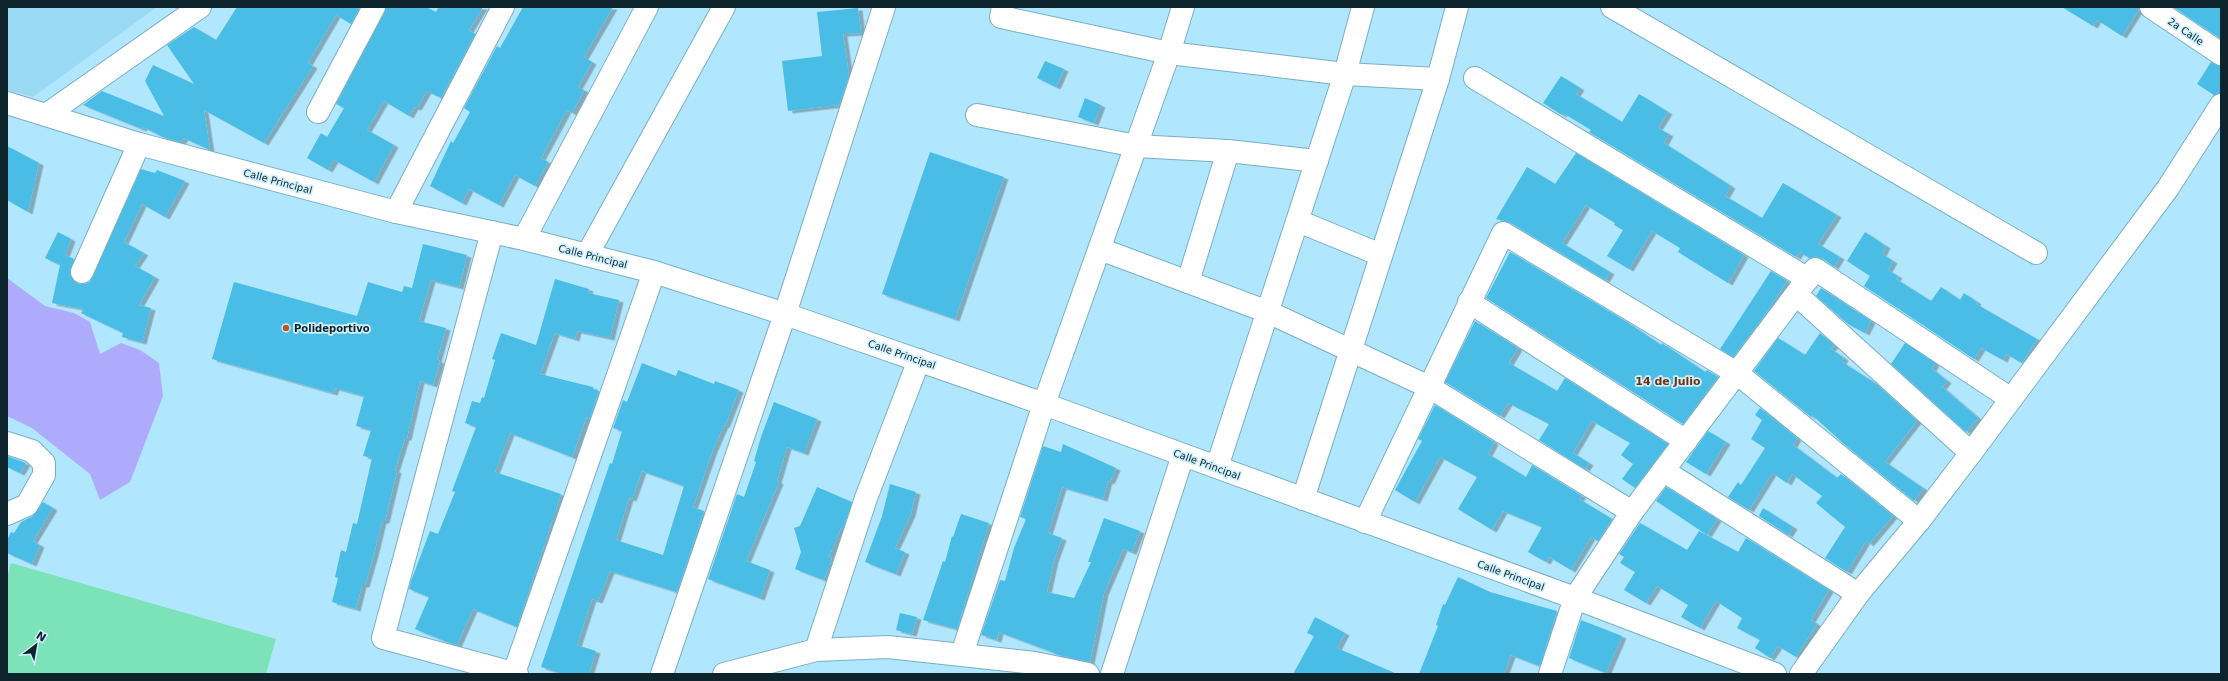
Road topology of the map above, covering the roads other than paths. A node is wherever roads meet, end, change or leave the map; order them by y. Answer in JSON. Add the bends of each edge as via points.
{"nodes":[{"id":1,"x":200,"y":7,"type":"edge"},
{"id":2,"x":374,"y":7,"type":"edge"},
{"id":3,"x":503,"y":7,"type":"edge"},
{"id":4,"x":647,"y":7,"type":"edge"},
{"id":5,"x":724,"y":7,"type":"edge"},
{"id":6,"x":884,"y":7,"type":"edge"},
{"id":7,"x":1003,"y":7,"type":"edge"},
{"id":8,"x":1183,"y":7,"type":"edge"},
{"id":9,"x":1363,"y":7,"type":"edge"},
{"id":10,"x":1457,"y":7,"type":"edge"},
{"id":11,"x":1612,"y":7,"type":"edge"},
{"id":12,"x":2151,"y":7,"type":"edge"},
{"id":13,"x":1169,"y":53,"type":"junction"},
{"id":14,"x":2221,"y":54,"type":"edge"},
{"id":15,"x":1346,"y":74,"type":"junction"},
{"id":16,"x":1475,"y":78,"type":"dead end"},
{"id":17,"x":1438,"y":79,"type":"junction"},
{"id":18,"x":7,"y":104,"type":"edge"},
{"id":19,"x":2221,"y":105,"type":"edge"},
{"id":20,"x":318,"y":112,"type":"dead end"},
{"id":21,"x":46,"y":115,"type":"junction"},
{"id":22,"x":977,"y":116,"type":"dead end"},
{"id":23,"x":140,"y":144,"type":"junction"},
{"id":24,"x":1136,"y":146,"type":"junction"},
{"id":25,"x":1228,"y":151,"type":"junction"},
{"id":26,"x":1317,"y":161,"type":"junction"},
{"id":27,"x":396,"y":212,"type":"junction"},
{"id":28,"x":1298,"y":221,"type":"junction"},
{"id":29,"x":492,"y":232,"type":"junction"},
{"id":30,"x":524,"y":239,"type":"junction"},
{"id":31,"x":1100,"y":249,"type":"junction"},
{"id":32,"x":2036,"y":253,"type":"dead end"},
{"id":33,"x":587,"y":255,"type":"junction"},
{"id":34,"x":1381,"y":255,"type":"junction"},
{"id":35,"x":82,"y":272,"type":"dead end"},
{"id":36,"x":654,"y":272,"type":"junction"},
{"id":37,"x":1188,"y":282,"type":"junction"},
{"id":38,"x":1802,"y":287,"type":"junction"},
{"id":39,"x":1469,"y":302,"type":"junction"},
{"id":40,"x":1268,"y":312,"type":"junction"},
{"id":41,"x":785,"y":314,"type":"junction"},
{"id":42,"x":1350,"y":351,"type":"junction"},
{"id":43,"x":919,"y":360,"type":"junction"},
{"id":44,"x":1738,"y":374,"type":"junction"},
{"id":45,"x":1429,"y":387,"type":"junction"},
{"id":46,"x":2011,"y":399,"type":"junction"},
{"id":47,"x":1044,"y":404,"type":"junction"},
{"id":48,"x":1686,"y":441,"type":"junction"},
{"id":49,"x":7,"y":443,"type":"edge"},
{"id":50,"x":1971,"y":453,"type":"junction"},
{"id":51,"x":1183,"y":455,"type":"junction"},
{"id":52,"x":1217,"y":467,"type":"junction"},
{"id":53,"x":1664,"y":471,"type":"junction"},
{"id":54,"x":1303,"y":499,"type":"junction"},
{"id":55,"x":1632,"y":512,"type":"junction"},
{"id":56,"x":7,"y":514,"type":"edge"},
{"id":57,"x":1919,"y":521,"type":"junction"},
{"id":58,"x":1365,"y":522,"type":"junction"},
{"id":59,"x":1858,"y":594,"type":"junction"},
{"id":60,"x":1575,"y":598,"type":"junction"},
{"id":61,"x":816,"y":650,"type":"junction"},
{"id":62,"x":962,"y":654,"type":"junction"},
{"id":63,"x":516,"y":674,"type":"edge"},
{"id":64,"x":662,"y":674,"type":"edge"},
{"id":65,"x":724,"y":674,"type":"edge"},
{"id":66,"x":1088,"y":674,"type":"edge"},
{"id":67,"x":1112,"y":674,"type":"edge"},
{"id":68,"x":1550,"y":674,"type":"edge"},
{"id":69,"x":1775,"y":674,"type":"edge"},
{"id":70,"x":1801,"y":674,"type":"edge"}],
"edges":[{"from":1,"to":21,"type":"street"},
{"from":2,"to":20,"type":"street"},
{"from":3,"to":27,"type":"street"},
{"from":4,"to":30,"type":"street"},
{"from":5,"to":33,"type":"street"},
{"from":6,"to":41,"type":"street"},
{"from":7,"to":13,"type":"street","via":[[1001,17]]},
{"from":8,"to":13,"type":"street"},
{"from":9,"to":15,"type":"street"},
{"from":10,"to":17,"type":"street"},
{"from":11,"to":32,"type":"street"},
{"from":12,"to":14,"type":"street","name":"2a Calle"},
{"from":13,"to":15,"type":"street"},
{"from":13,"to":24,"type":"street"},
{"from":15,"to":17,"type":"street"},
{"from":15,"to":26,"type":"street"},
{"from":16,"to":38,"type":"street"},
{"from":17,"to":34,"type":"street"},
{"from":18,"to":21,"type":"street","name":"Calle Principal"},
{"from":19,"to":46,"type":"street","via":[[2168,188]]},
{"from":21,"to":23,"type":"street","name":"Calle Principal"},
{"from":22,"to":24,"type":"street"},
{"from":23,"to":27,"type":"street","name":"Calle Principal"},
{"from":23,"to":35,"type":"street"},
{"from":24,"to":25,"type":"street"},
{"from":24,"to":31,"type":"street"},
{"from":25,"to":26,"type":"street"},
{"from":25,"to":37,"type":"street"},
{"from":26,"to":28,"type":"street"},
{"from":27,"to":29,"type":"street","name":"Calle Principal"},
{"from":28,"to":34,"type":"street"},
{"from":28,"to":40,"type":"street"},
{"from":29,"to":30,"type":"street","name":"Calle Principal"},
{"from":29,"to":63,"type":"street","via":[[384,638]]},
{"from":30,"to":33,"type":"street","name":"Calle Principal"},
{"from":31,"to":37,"type":"street"},
{"from":31,"to":47,"type":"street"},
{"from":33,"to":36,"type":"street","name":"Calle Principal"},
{"from":34,"to":42,"type":"street"},
{"from":36,"to":41,"type":"street","name":"Calle Principal"},
{"from":36,"to":63,"type":"street"},
{"from":37,"to":40,"type":"street"},
{"from":38,"to":44,"type":"street"},
{"from":38,"to":46,"type":"street","via":[[1815,269]]},
{"from":38,"to":50,"type":"street"},
{"from":39,"to":44,"type":"street","via":[[1503,233]]},
{"from":39,"to":45,"type":"street"},
{"from":39,"to":48,"type":"street"},
{"from":40,"to":42,"type":"street"},
{"from":40,"to":52,"type":"street"},
{"from":41,"to":43,"type":"street","name":"Calle Principal"},
{"from":41,"to":64,"type":"street"},
{"from":42,"to":45,"type":"street"},
{"from":42,"to":54,"type":"street"},
{"from":43,"to":47,"type":"street","name":"Calle Principal"},
{"from":43,"to":61,"type":"street","via":[[866,498]]},
{"from":44,"to":48,"type":"street"},
{"from":44,"to":57,"type":"street"},
{"from":45,"to":55,"type":"street"},
{"from":45,"to":58,"type":"street"},
{"from":46,"to":50,"type":"street"},
{"from":47,"to":51,"type":"street","name":"Calle Principal"},
{"from":47,"to":62,"type":"street"},
{"from":48,"to":53,"type":"street"},
{"from":49,"to":56,"type":"street","via":[[32,451],[44,463],[44,475],[27,506]]},
{"from":50,"to":57,"type":"street"},
{"from":51,"to":52,"type":"street","name":"Calle Principal"},
{"from":51,"to":67,"type":"street"},
{"from":52,"to":54,"type":"street","name":"Calle Principal"},
{"from":53,"to":55,"type":"street"},
{"from":53,"to":59,"type":"street"},
{"from":54,"to":58,"type":"street","name":"Calle Principal"},
{"from":55,"to":60,"type":"street"},
{"from":57,"to":59,"type":"street"},
{"from":58,"to":60,"type":"street","name":"Calle Principal"},
{"from":59,"to":70,"type":"street"},
{"from":60,"to":68,"type":"street"},
{"from":60,"to":69,"type":"street","name":"Calle Principal"},
{"from":61,"to":62,"type":"street","via":[[888,647]]},
{"from":61,"to":65,"type":"street"},
{"from":62,"to":66,"type":"street","via":[[1035,663]]}]}
